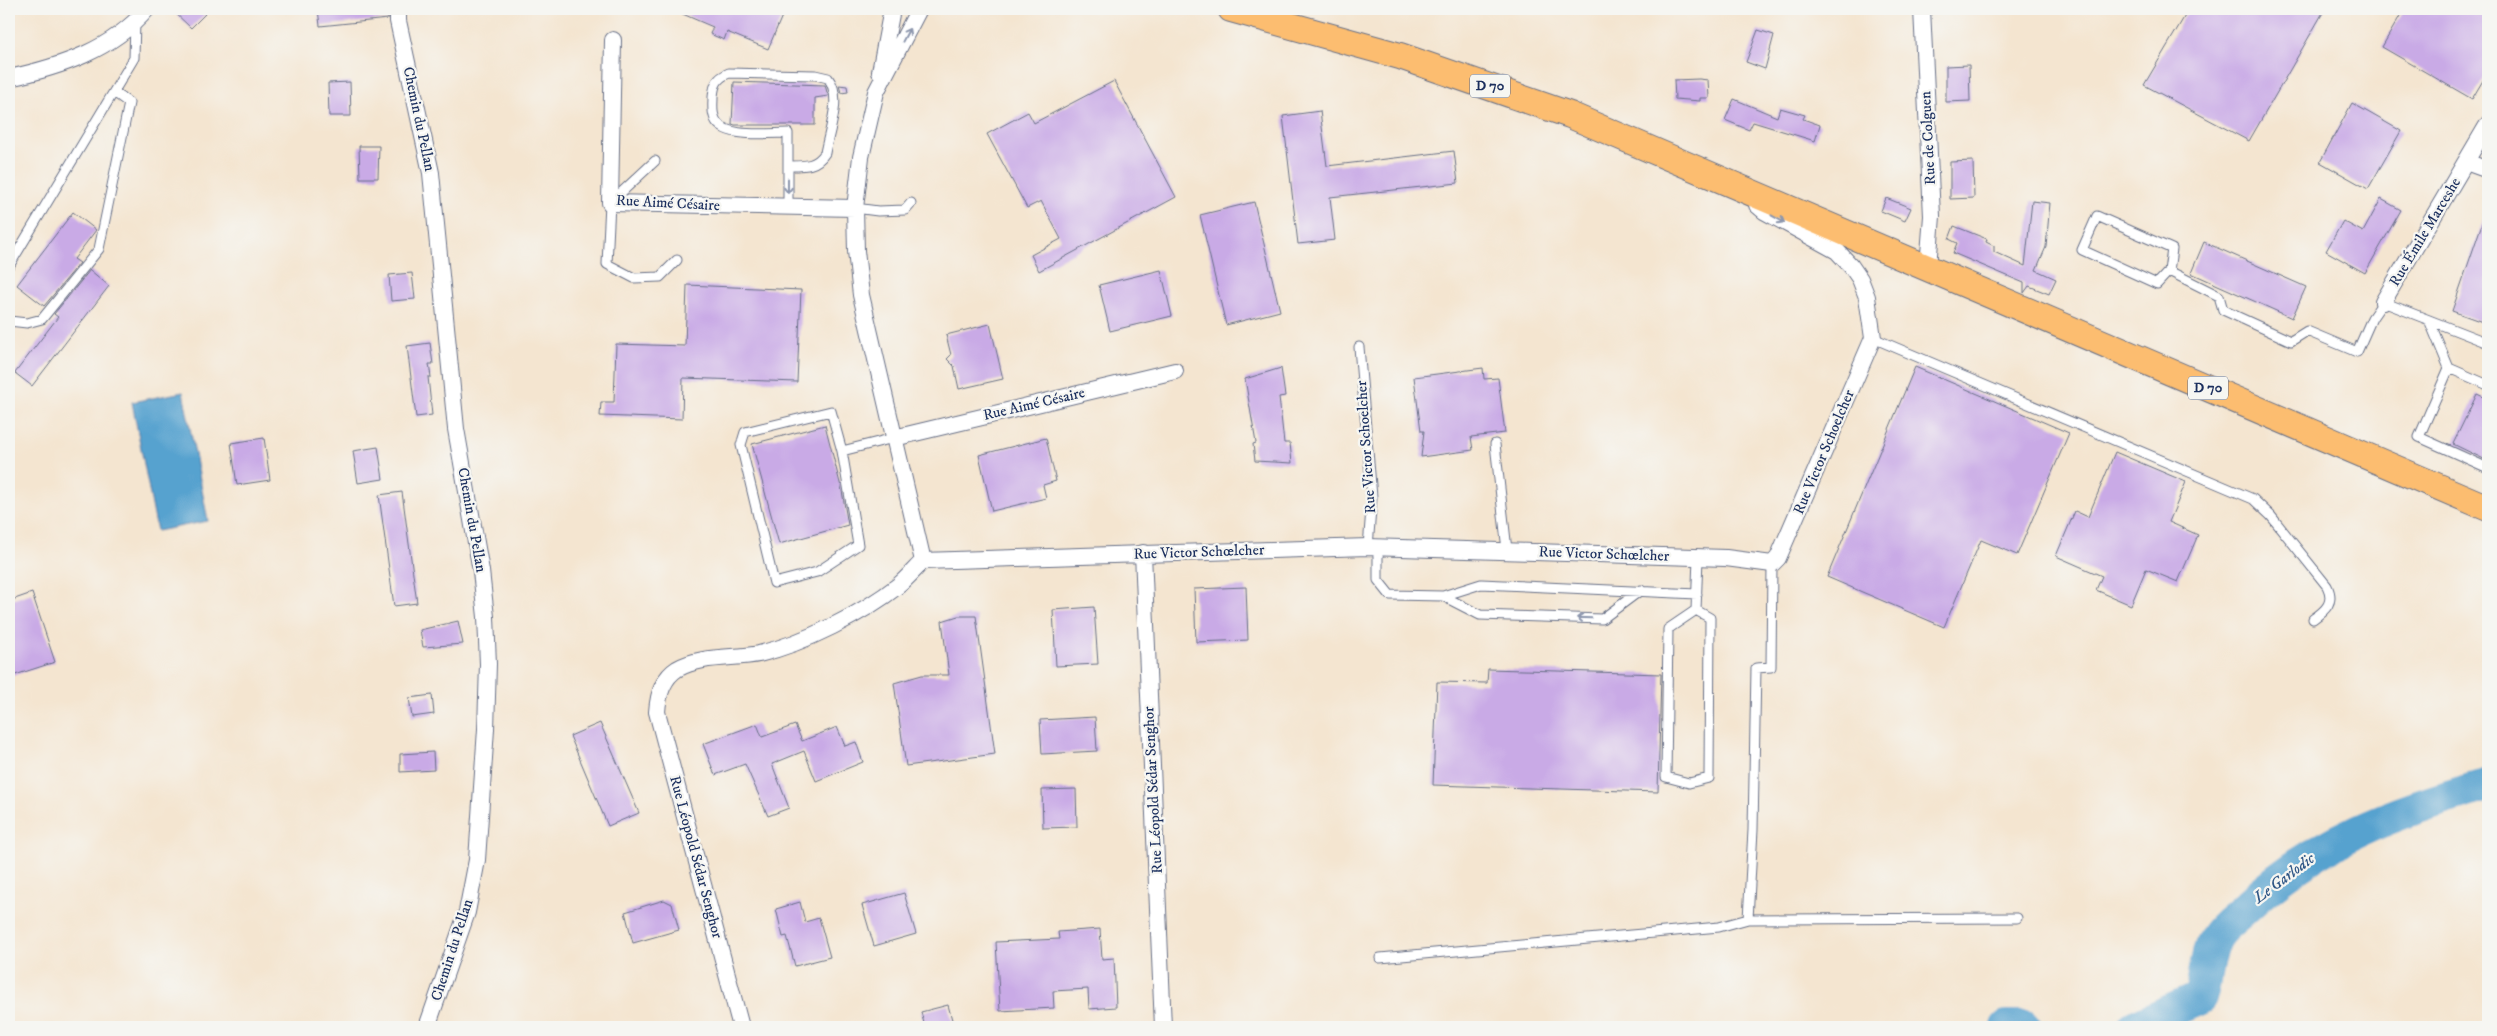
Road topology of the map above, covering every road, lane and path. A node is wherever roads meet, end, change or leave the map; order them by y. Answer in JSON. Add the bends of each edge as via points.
{"nodes":[{"id":1,"x":147,"y":9,"type":"edge"},
{"id":2,"x":398,"y":9,"type":"edge"},
{"id":3,"x":892,"y":9,"type":"edge"},
{"id":4,"x":920,"y":9,"type":"edge"},
{"id":5,"x":1231,"y":9,"type":"edge"},
{"id":6,"x":1922,"y":9,"type":"edge"},
{"id":7,"x":135,"y":21,"type":"junction"},
{"id":8,"x":613,"y":40,"type":"dead end"},
{"id":9,"x":9,"y":78,"type":"edge"},
{"id":10,"x":114,"y":92,"type":"junction"},
{"id":11,"x":876,"y":92,"type":"junction"},
{"id":12,"x":2488,"y":124,"type":"edge"},
{"id":13,"x":655,"y":161,"type":"dead end"},
{"id":14,"x":2466,"y":162,"type":"junction"},
{"id":15,"x":788,"y":166,"type":"junction"},
{"id":16,"x":2488,"y":170,"type":"edge"},
{"id":17,"x":1741,"y":188,"type":"junction"},
{"id":18,"x":610,"y":203,"type":"junction"},
{"id":19,"x":911,"y":204,"type":"dead end"},
{"id":20,"x":788,"y":207,"type":"junction"},
{"id":21,"x":855,"y":208,"type":"junction"},
{"id":22,"x":677,"y":260,"type":"dead end"},
{"id":23,"x":9,"y":266,"type":"edge"},
{"id":24,"x":1928,"y":268,"type":"junction"},
{"id":25,"x":2169,"y":271,"type":"junction"},
{"id":26,"x":2383,"y":302,"type":"junction"},
{"id":27,"x":9,"y":320,"type":"edge"},
{"id":28,"x":2429,"y":320,"type":"junction"},
{"id":29,"x":1873,"y":338,"type":"junction"},
{"id":30,"x":2488,"y":343,"type":"edge"},
{"id":31,"x":1358,"y":347,"type":"dead end"},
{"id":32,"x":2449,"y":368,"type":"junction"},
{"id":33,"x":1175,"y":370,"type":"dead end"},
{"id":34,"x":2488,"y":385,"type":"edge"},
{"id":35,"x":894,"y":438,"type":"junction"},
{"id":36,"x":1494,"y":444,"type":"dead end"},
{"id":37,"x":842,"y":451,"type":"junction"},
{"id":38,"x":2488,"y":468,"type":"edge"},
{"id":39,"x":2488,"y":508,"type":"edge"},
{"id":40,"x":1373,"y":547,"type":"junction"},
{"id":41,"x":1508,"y":550,"type":"junction"},
{"id":42,"x":1143,"y":554,"type":"junction"},
{"id":43,"x":1698,"y":558,"type":"junction"},
{"id":44,"x":923,"y":561,"type":"junction"},
{"id":45,"x":1772,"y":564,"type":"junction"},
{"id":46,"x":1641,"y":590,"type":"junction"},
{"id":47,"x":1696,"y":594,"type":"junction"},
{"id":48,"x":1442,"y":596,"type":"junction"},
{"id":49,"x":1696,"y":610,"type":"junction"},
{"id":50,"x":2313,"y":619,"type":"dead end"},
{"id":51,"x":2017,"y":918,"type":"dead end"},
{"id":52,"x":1748,"y":919,"type":"junction"},
{"id":53,"x":1380,"y":958,"type":"dead end"},
{"id":54,"x":427,"y":1027,"type":"edge"},
{"id":55,"x":742,"y":1027,"type":"edge"},
{"id":56,"x":1163,"y":1027,"type":"edge"}],
"edges":[{"from":1,"to":7,"type":"street"},
{"from":2,"to":54,"type":"street","name":"Chemin du Pellan","via":[[431,173],[456,429],[482,571],[487,636],[486,729],[477,860],[467,912]]},
{"from":3,"to":11,"type":"street"},
{"from":11,"to":4,"type":"street","one_way":true},
{"from":5,"to":17,"type":"main road","number":"D 70","via":[[1391,53],[1511,93]]},
{"from":6,"to":24,"type":"street","name":"Rue de Colguen","via":[[1932,216]]},
{"from":7,"to":9,"type":"street","via":[[91,52],[65,64]]},
{"from":7,"to":10,"type":"lane","via":[[134,58]]},
{"from":8,"to":18,"type":"street","name":"Rue Aimé Césaire"},
{"from":10,"to":23,"type":"lane"},
{"from":10,"to":27,"type":"lane","via":[[129,103],[100,249],[42,319],[27,322]]},
{"from":11,"to":21,"type":"street","via":[[861,157]]},
{"from":12,"to":14,"type":"street","name":"Rue Émile Marceshe"},
{"from":13,"to":18,"type":"lane"},
{"from":14,"to":16,"type":"street","name":"Rue Émile Marceshe"},
{"from":14,"to":26,"type":"street","name":"Rue Émile Marceshe"},
{"from":15,"to":15,"type":"lane","via":[[814,164],[825,153],[836,96],[834,86],[828,78],[815,75],[729,73],[721,76],[715,84],[714,94],[714,117],[718,125],[732,132],[788,133]]},
{"from":15,"to":20,"type":"lane","one_way":true},
{"from":17,"to":24,"type":"main road","number":"D 70"},
{"from":17,"to":29,"type":"street","one_way":true,"via":[[1764,211],[1837,251],[1851,266],[1867,297]]},
{"from":18,"to":20,"type":"street","name":"Rue Aimé Césaire"},
{"from":18,"to":22,"type":"lane","via":[[607,264],[634,278],[660,277]]},
{"from":19,"to":21,"type":"lane","via":[[905,210],[878,212]]},
{"from":20,"to":21,"type":"street","name":"Rue Aimé Césaire"},
{"from":21,"to":35,"type":"street","via":[[861,295]]},
{"from":24,"to":39,"type":"main road","number":"D 70"},
{"from":25,"to":25,"type":"lane","via":[[2172,249],[2097,216],[2082,250],[2157,284]]},
{"from":25,"to":26,"type":"lane","via":[[2219,296],[2223,310],[2291,341],[2308,331],[2357,352]]},
{"from":26,"to":28,"type":"lane"},
{"from":28,"to":30,"type":"lane"},
{"from":28,"to":32,"type":"lane"},
{"from":29,"to":45,"type":"street","name":"Rue Victor Schoelcher","via":[[1778,558]]},
{"from":29,"to":50,"type":"lane","via":[[2253,499],[2271,516],[2327,586],[2330,602],[2326,610]]},
{"from":31,"to":40,"type":"lane","name":"Rue Victor Schoelcher","via":[[1372,497]]},
{"from":32,"to":34,"type":"lane"},
{"from":32,"to":38,"type":"lane","via":[[2419,437]]},
{"from":33,"to":35,"type":"street","name":"Rue Aimé Césaire"},
{"from":35,"to":37,"type":"lane"},
{"from":35,"to":44,"type":"street"},
{"from":36,"to":41,"type":"lane"},
{"from":37,"to":37,"type":"lane","via":[[858,545],[817,572],[774,583],[741,445],[745,432],[831,411]]},
{"from":40,"to":41,"type":"street","name":"Rue Victor Schœlcher"},
{"from":40,"to":42,"type":"street","name":"Rue Victor Schœlcher"},
{"from":40,"to":48,"type":"lane","name":"Rue Victor Schoelcher","via":[[1378,580],[1390,595]]},
{"from":41,"to":43,"type":"street","name":"Rue Victor Schœlcher"},
{"from":42,"to":44,"type":"street","name":"Rue Victor Schœlcher"},
{"from":42,"to":56,"type":"street","name":"Rue Léopold Sédar Senghor"},
{"from":43,"to":45,"type":"street","name":"Rue Victor Schœlcher"},
{"from":43,"to":47,"type":"lane"},
{"from":44,"to":55,"type":"street","name":"Rue Léopold Sédar Senghor","via":[[900,584],[829,627],[758,654],[699,662],[677,669],[657,699],[657,712]]},
{"from":45,"to":52,"type":"lane","via":[[1771,667],[1756,668]]},
{"from":46,"to":47,"type":"lane"},
{"from":46,"to":48,"type":"lane","via":[[1481,584]]},
{"from":46,"to":48,"type":"lane","one_way":true,"via":[[1602,619],[1480,615]]},
{"from":47,"to":49,"type":"lane"},
{"from":49,"to":49,"type":"lane","via":[[1668,629],[1666,777],[1689,783],[1709,778],[1710,618]]},
{"from":51,"to":52,"type":"lane"},
{"from":52,"to":53,"type":"lane","via":[[1719,927]]}]}
